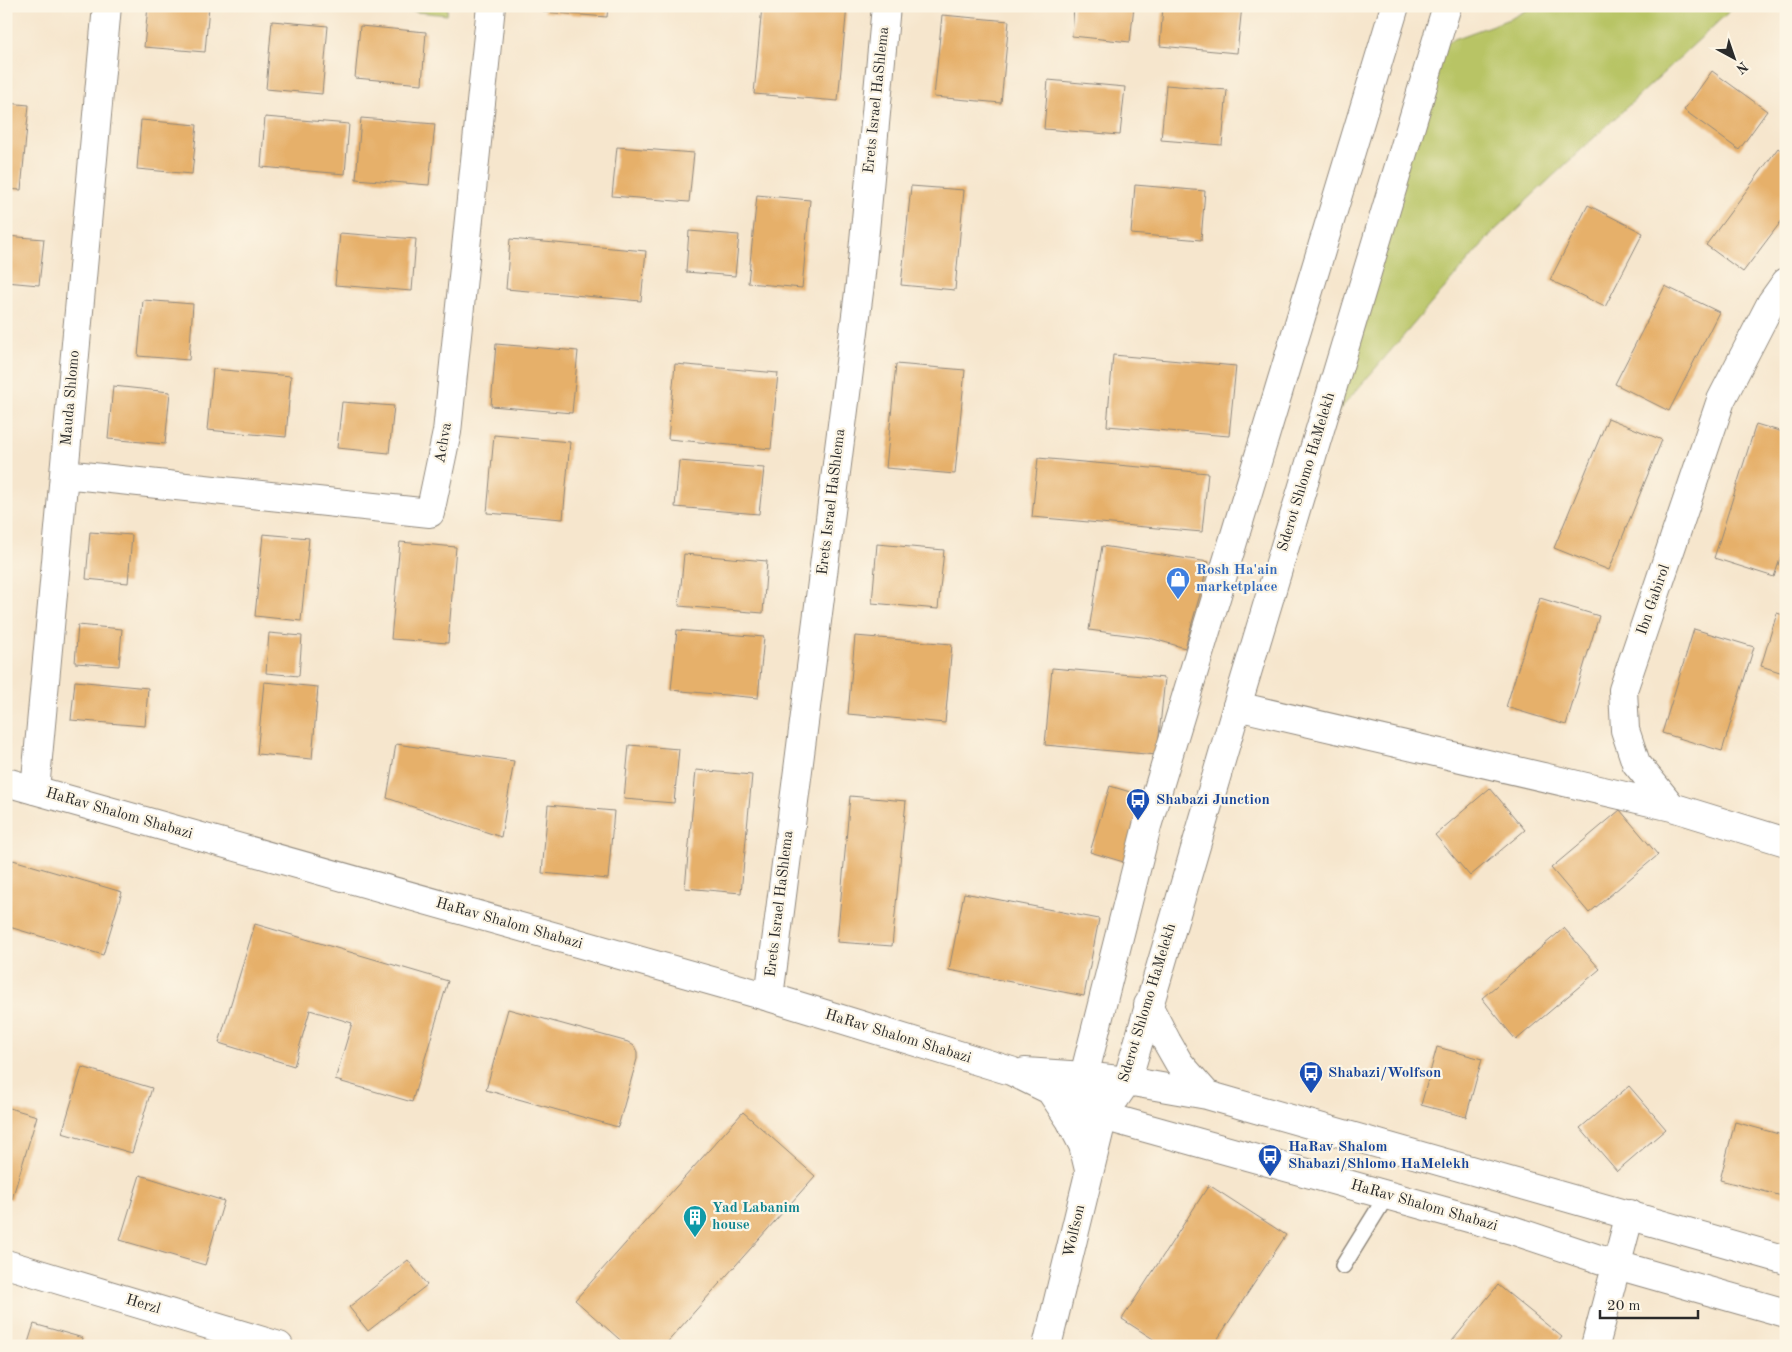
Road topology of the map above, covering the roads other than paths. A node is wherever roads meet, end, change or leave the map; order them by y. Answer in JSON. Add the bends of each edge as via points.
{"nodes":[{"id":1,"x":106,"y":6,"type":"edge"},
{"id":2,"x":491,"y":6,"type":"edge"},
{"id":3,"x":886,"y":6,"type":"edge"},
{"id":4,"x":1395,"y":6,"type":"edge"},
{"id":5,"x":1447,"y":6,"type":"edge"},
{"id":6,"x":1786,"y":282,"type":"edge"},
{"id":7,"x":64,"y":474,"type":"junction"},
{"id":8,"x":1237,"y":706,"type":"junction"},
{"id":9,"x":6,"y":782,"type":"edge"},
{"id":10,"x":35,"y":790,"type":"junction"},
{"id":11,"x":1672,"y":807,"type":"junction"},
{"id":12,"x":1786,"y":842,"type":"edge"},
{"id":13,"x":769,"y":997,"type":"junction"},
{"id":14,"x":1148,"y":1005,"type":"junction"},
{"id":15,"x":1010,"y":1071,"type":"junction"},
{"id":16,"x":1084,"y":1076,"type":"junction"},
{"id":17,"x":1127,"y":1081,"type":"junction"},
{"id":18,"x":1049,"y":1089,"type":"junction"},
{"id":19,"x":1207,"y":1094,"type":"junction"},
{"id":20,"x":1102,"y":1116,"type":"junction"},
{"id":21,"x":1089,"y":1171,"type":"junction"},
{"id":22,"x":1386,"y":1195,"type":"junction"},
{"id":23,"x":1630,"y":1214,"type":"junction"},
{"id":24,"x":1786,"y":1260,"type":"edge"},
{"id":25,"x":6,"y":1264,"type":"edge"},
{"id":26,"x":1617,"y":1264,"type":"junction"},
{"id":27,"x":1342,"y":1266,"type":"dead end"},
{"id":28,"x":1786,"y":1312,"type":"edge"},
{"id":29,"x":279,"y":1346,"type":"edge"},
{"id":30,"x":1047,"y":1346,"type":"edge"},
{"id":31,"x":1595,"y":1346,"type":"edge"}],
"edges":[{"from":1,"to":7,"type":"street","name":"Mauda Shlomo"},
{"from":2,"to":7,"type":"street","name":"Achva","via":[[447,432],[430,513]]},
{"from":3,"to":13,"type":"street","name":"Erets Israel HaShlema","via":[[860,284]]},
{"from":4,"to":16,"type":"street","via":[[1147,826]]},
{"from":5,"to":8,"type":"street","name":"Sderot Shlomo HaMelekh"},
{"from":6,"to":11,"type":"street","name":"Ibn Gabirol","via":[[1771,303],[1721,400],[1624,690],[1625,730],[1636,762]]},
{"from":7,"to":10,"type":"street","name":"Mauda Shlomo"},
{"from":8,"to":11,"type":"street"},
{"from":8,"to":14,"type":"street","name":"Sderot Shlomo HaMelekh"},
{"from":9,"to":10,"type":"street","name":"HaRav Shalom Shabazi"},
{"from":10,"to":13,"type":"street","name":"HaRav Shalom Shabazi"},
{"from":11,"to":12,"type":"street"},
{"from":13,"to":15,"type":"street","name":"HaRav Shalom Shabazi"},
{"from":14,"to":17,"type":"street","name":"Sderot Shlomo HaMelekh"},
{"from":14,"to":19,"type":"street","via":[[1179,1063]]},
{"from":15,"to":16,"type":"street","name":"HaRav Shalom Shabazi"},
{"from":15,"to":18,"type":"street","name":"HaRav Shalom Shabazi"},
{"from":16,"to":17,"type":"street","name":"HaRav Shalom Shabazi"},
{"from":16,"to":20,"type":"street"},
{"from":17,"to":19,"type":"street","name":"HaRav Shalom Shabazi"},
{"from":17,"to":20,"type":"street","name":"Sderot Shlomo HaMelekh"},
{"from":18,"to":20,"type":"street","name":"HaRav Shalom Shabazi"},
{"from":18,"to":21,"type":"street","via":[[1083,1145]]},
{"from":19,"to":23,"type":"street","name":"HaRav Shalom Shabazi"},
{"from":20,"to":21,"type":"street","name":"Wolfson"},
{"from":20,"to":22,"type":"street","name":"HaRav Shalom Shabazi"},
{"from":21,"to":30,"type":"street","name":"Wolfson"},
{"from":22,"to":26,"type":"street","name":"HaRav Shalom Shabazi","via":[[1512,1230]]},
{"from":22,"to":27,"type":"lane"},
{"from":23,"to":24,"type":"street","name":"HaRav Shalom Shabazi"},
{"from":23,"to":26,"type":"street"},
{"from":25,"to":29,"type":"street","name":"Herzl"},
{"from":26,"to":28,"type":"street","name":"HaRav Shalom Shabazi"},
{"from":26,"to":31,"type":"street"}]}
